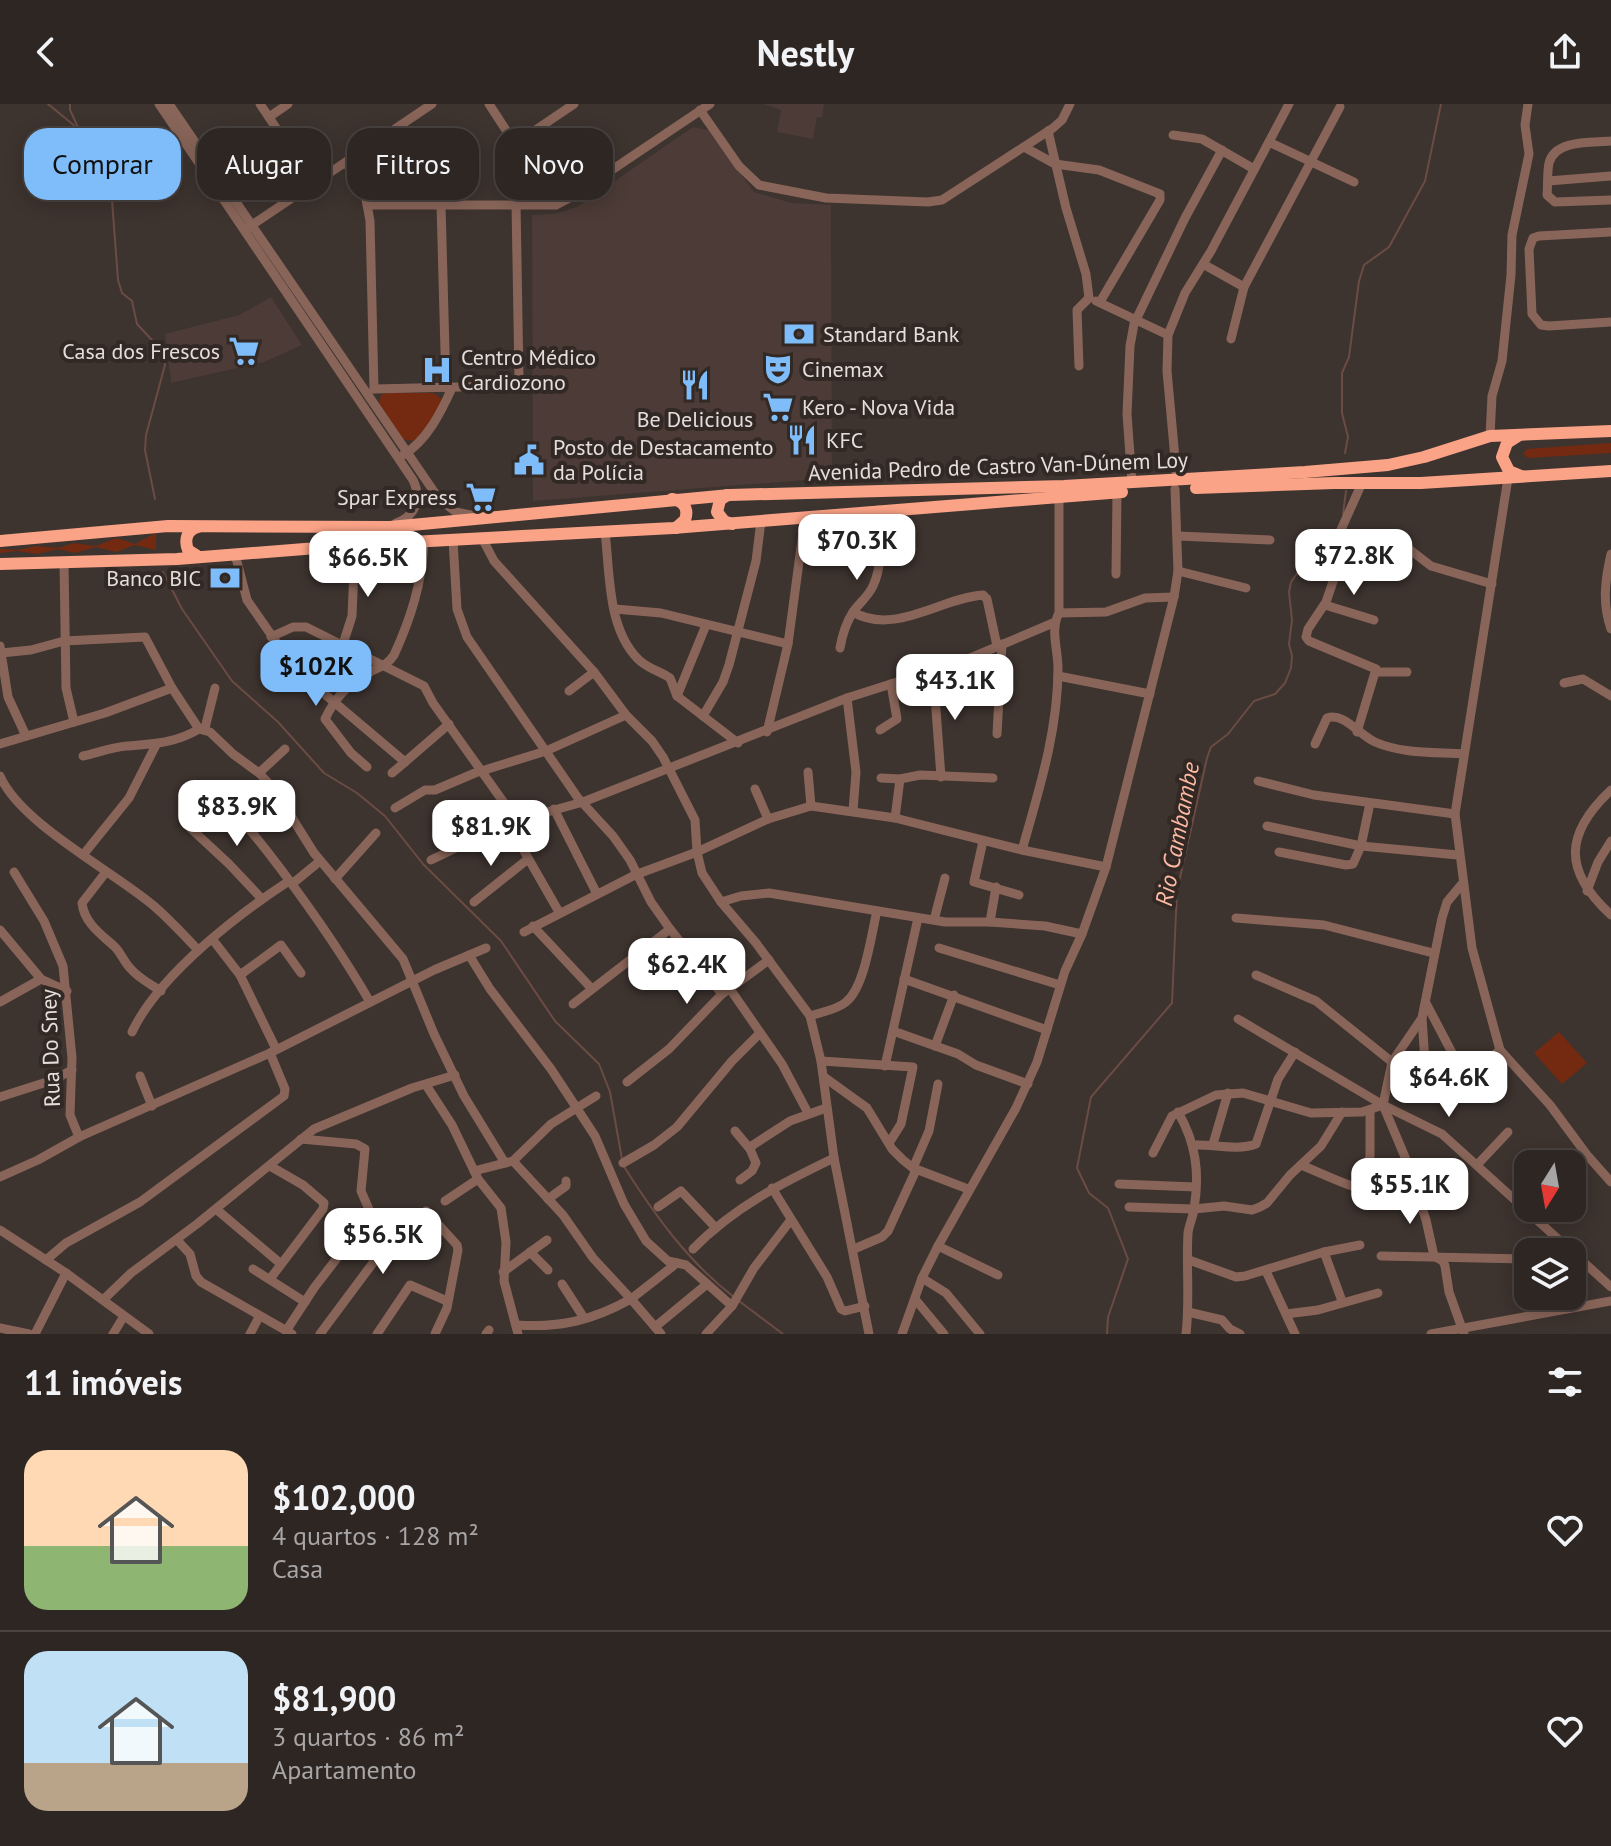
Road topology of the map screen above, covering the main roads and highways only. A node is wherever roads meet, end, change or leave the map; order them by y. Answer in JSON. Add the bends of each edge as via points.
{"nodes":[{"id":1,"x":1611,"y":431,"type":"edge"},
{"id":2,"x":1521,"y":436,"type":"junction"},
{"id":3,"x":1611,"y":471,"type":"edge"},
{"id":4,"x":1525,"y":476,"type":"junction"},
{"id":5,"x":1306,"y":478,"type":"junction"},
{"id":6,"x":1176,"y":484,"type":"junction"},
{"id":7,"x":730,"y":495,"type":"junction"},
{"id":8,"x":670,"y":499,"type":"junction"},
{"id":9,"x":733,"y":524,"type":"junction"},
{"id":10,"x":198,"y":527,"type":"junction"},
{"id":11,"x":673,"y":528,"type":"junction"},
{"id":12,"x":0,"y":541,"type":"edge"},
{"id":13,"x":199,"y":557,"type":"junction"},
{"id":14,"x":0,"y":564,"type":"edge"}],
"edges":[{"from":1,"to":2,"type":"highway","name":"Avenida Pedro de Castro Van-Dúnem Loy"},
{"from":2,"to":4,"type":"highway","via":[[1507,443],[1502,457],[1509,471]]},
{"from":2,"to":5,"type":"highway","name":"Avenida Pedro de Castro Van-Dúnem Loy","via":[[1490,436],[1424,457]]},
{"from":3,"to":4,"type":"highway","name":"Avenida Pedro de Castro Van-Dúnem Loy"},
{"from":4,"to":5,"type":"highway","name":"Avenida Pedro de Castro Van-Dúnem Loy","via":[[1421,483]]},
{"from":5,"to":6,"type":"highway","name":"Avenida Pedro de Castro Van-Dúnem Loy"},
{"from":6,"to":7,"type":"highway","name":"Avenida Pedro de Castro Van-Dúnem Loy"},
{"from":6,"to":9,"type":"highway","name":"Avenida Pedro de Castro Van-Dúnem Loy"},
{"from":7,"to":8,"type":"highway","name":"Avenida Pedro de Castro Van-Dúnem Loy"},
{"from":7,"to":9,"type":"highway","via":[[720,500],[717,512]]},
{"from":8,"to":10,"type":"highway","name":"Avenida Pedro de Castro Van-Dúnem Loy","via":[[375,527]]},
{"from":8,"to":11,"type":"highway","via":[[681,502],[686,511],[684,522]]},
{"from":9,"to":11,"type":"highway","name":"Avenida Pedro de Castro Van-Dúnem Loy"},
{"from":10,"to":12,"type":"highway","name":"Avenida Pedro de Castro Van-Dúnem Loy"},
{"from":10,"to":13,"type":"highway","via":[[186,540],[188,550]]},
{"from":11,"to":13,"type":"highway","name":"Avenida Pedro de Castro Van-Dúnem Loy"},
{"from":13,"to":14,"type":"highway","name":"Avenida Pedro de Castro Van-Dúnem Loy"}]}
